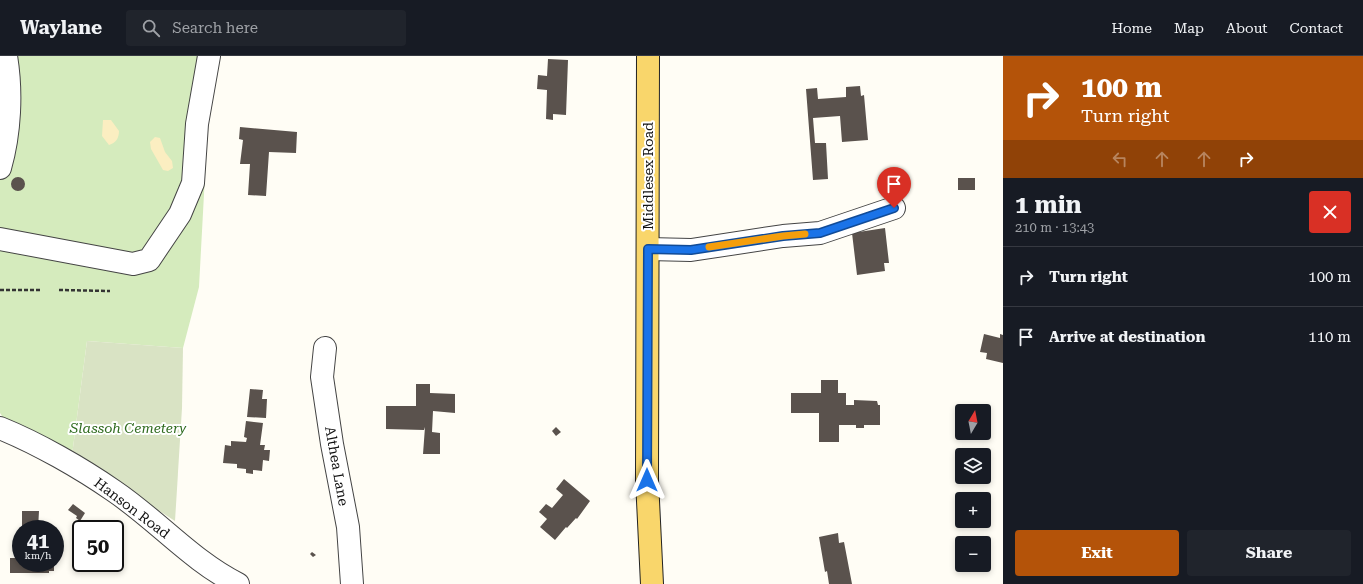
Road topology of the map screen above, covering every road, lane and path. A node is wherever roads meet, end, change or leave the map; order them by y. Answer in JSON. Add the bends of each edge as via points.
{"nodes":[{"id":1,"x":6,"y":56,"type":"edge"},
{"id":2,"x":209,"y":56,"type":"edge"},
{"id":3,"x":648,"y":56,"type":"edge"},
{"id":4,"x":0,"y":168,"type":"edge"},
{"id":5,"x":894,"y":208,"type":"dead end"},
{"id":6,"x":0,"y":239,"type":"edge"},
{"id":7,"x":648,"y":249,"type":"junction"},
{"id":8,"x":0,"y":290,"type":"edge"},
{"id":9,"x":40,"y":290,"type":"dead end"},
{"id":10,"x":59,"y":290,"type":"dead end"},
{"id":11,"x":110,"y":292,"type":"dead end"},
{"id":12,"x":325,"y":348,"type":"dead end"},
{"id":13,"x":0,"y":428,"type":"edge"},
{"id":14,"x":238,"y":584,"type":"edge"},
{"id":15,"x":352,"y":584,"type":"edge"},
{"id":16,"x":652,"y":584,"type":"edge"}],
"edges":[{"from":1,"to":4,"type":"street","via":[[7,138]]},
{"from":2,"to":6,"type":"street","via":[[197,124],[192,183],[180,214],[149,260],[133,264]]},
{"from":3,"to":7,"type":"main road","name":"Middlesex Road"},
{"from":5,"to":7,"type":"street","via":[[820,233],[691,250]]},
{"from":7,"to":16,"type":"main road","name":"Middlesex Road","via":[[647,480]]},
{"from":8,"to":9,"type":"path"},
{"from":10,"to":11,"type":"path"},
{"from":12,"to":15,"type":"street","name":"Althea Lane","via":[[322,376],[348,527]]},
{"from":13,"to":14,"type":"street","name":"Hanson Road","via":[[50,453],[114,491],[192,553]]}]}
